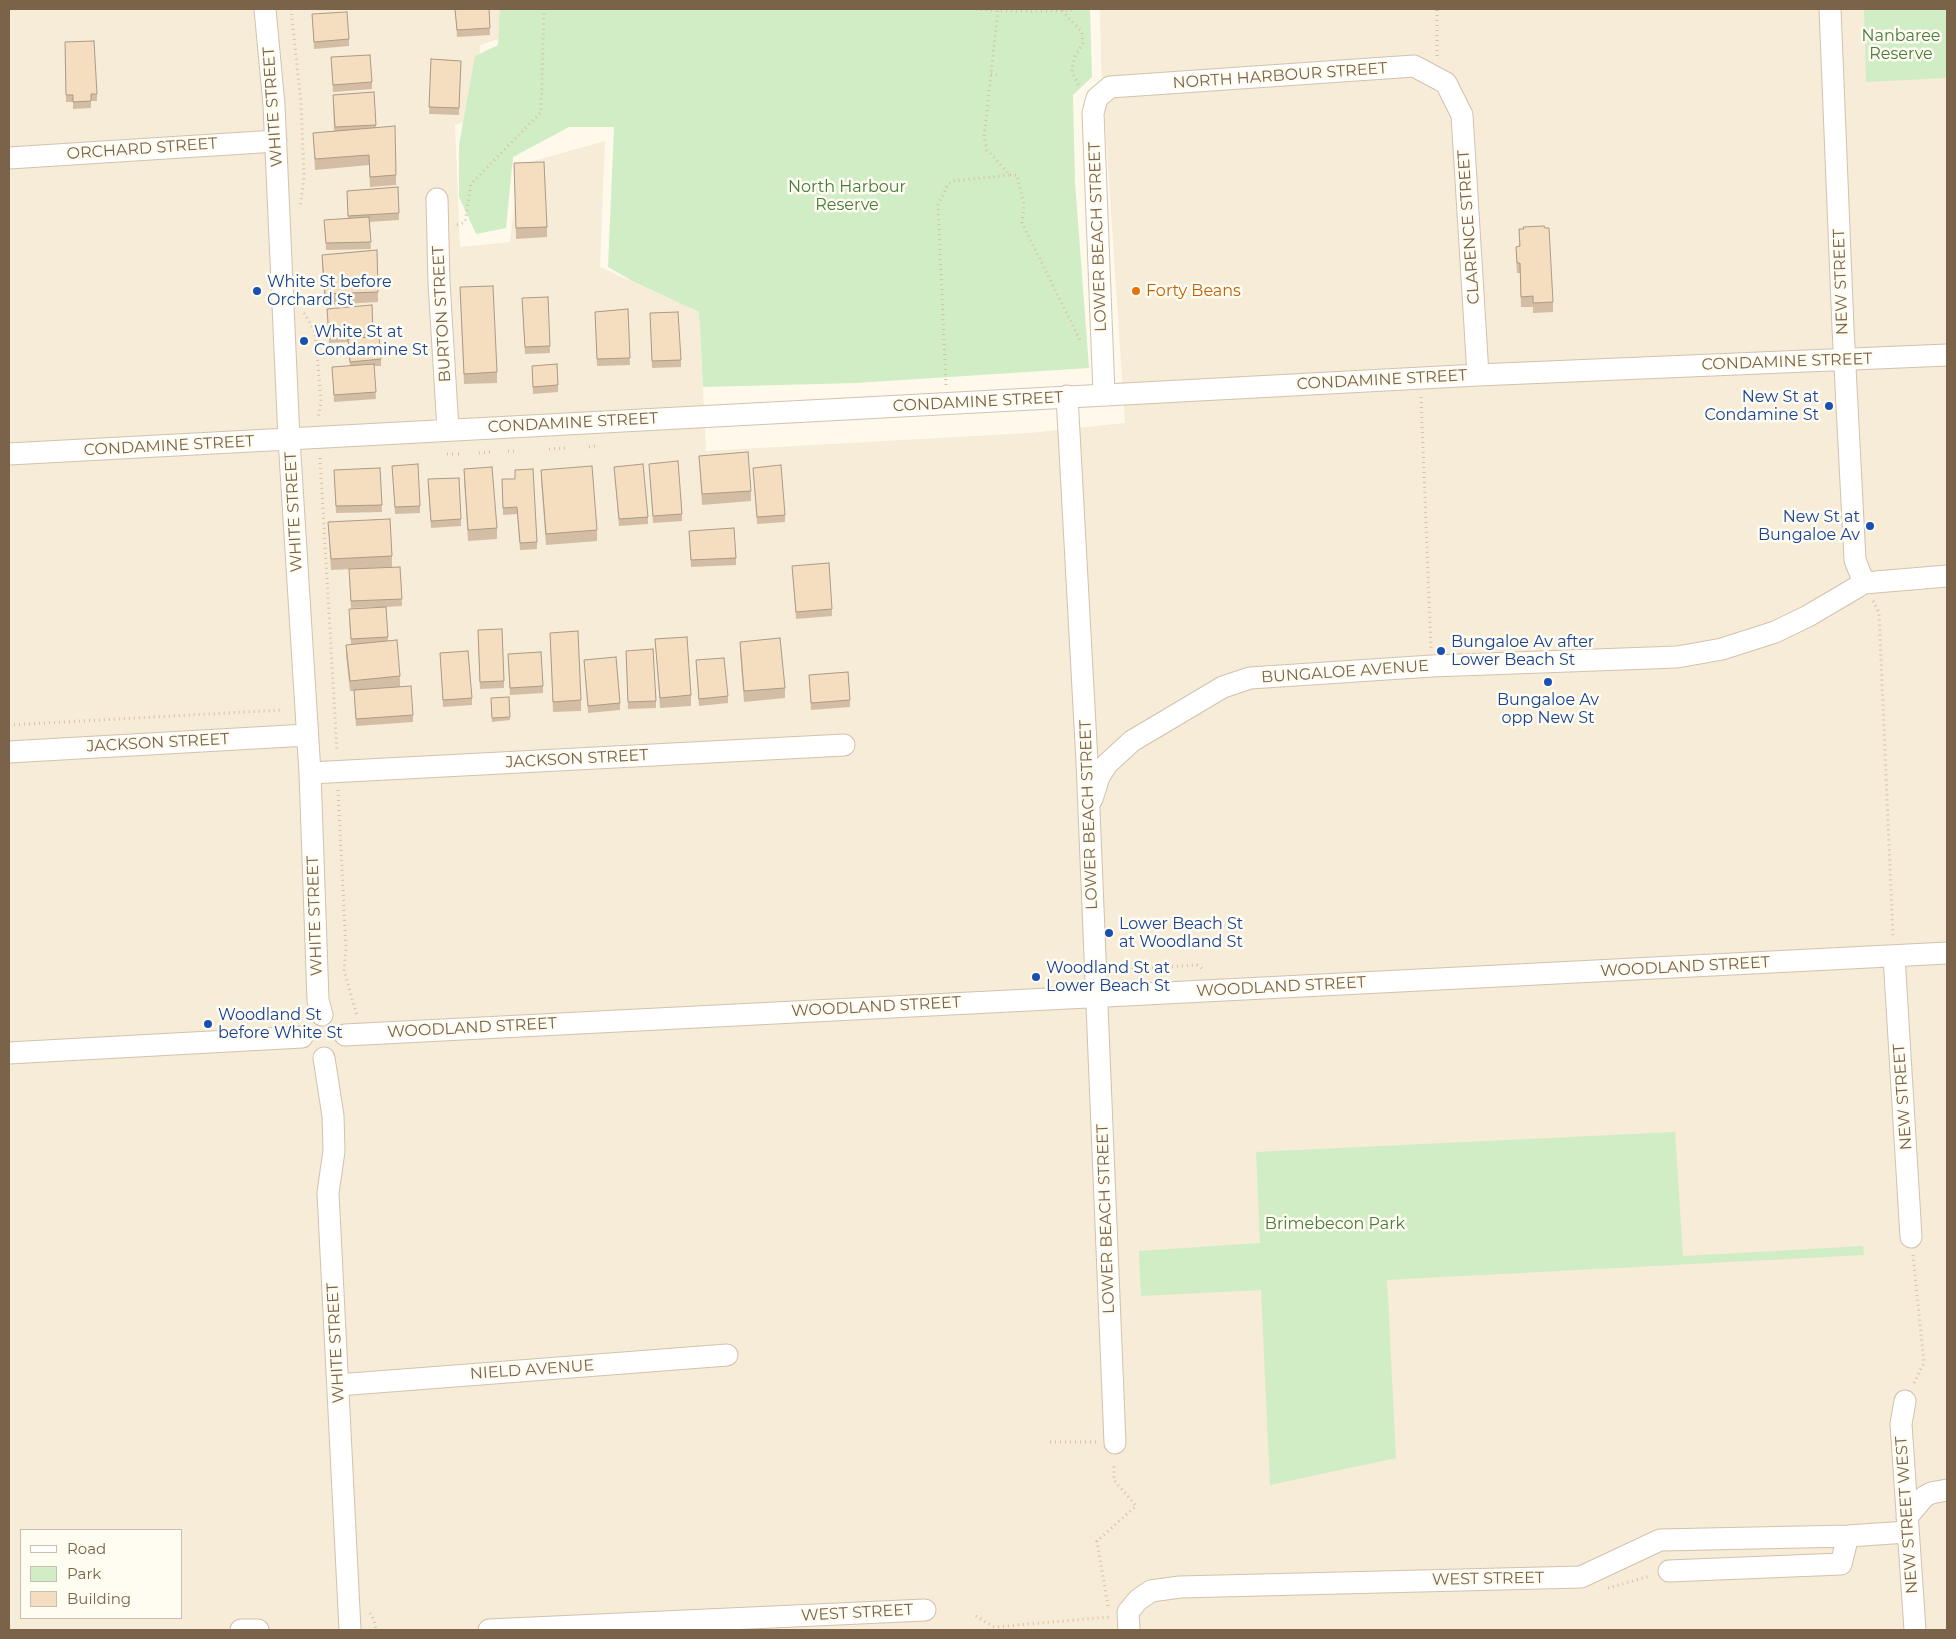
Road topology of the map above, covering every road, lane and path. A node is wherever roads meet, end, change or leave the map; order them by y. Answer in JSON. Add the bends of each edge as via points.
{"nodes":[{"id":1,"x":266,"y":9,"type":"edge"},
{"id":2,"x":291,"y":9,"type":"edge"},
{"id":3,"x":544,"y":9,"type":"edge"},
{"id":4,"x":976,"y":9,"type":"edge"},
{"id":5,"x":1074,"y":9,"type":"edge"},
{"id":6,"x":1830,"y":9,"type":"edge"},
{"id":7,"x":998,"y":11,"type":"junction"},
{"id":8,"x":991,"y":74,"type":"junction"},
{"id":9,"x":1001,"y":75,"type":"dead end"},
{"id":10,"x":1446,"y":83,"type":"joint"},
{"id":11,"x":1110,"y":87,"type":"joint"},
{"id":12,"x":276,"y":141,"type":"junction"},
{"id":13,"x":9,"y":158,"type":"edge"},
{"id":14,"x":1010,"y":175,"type":"junction"},
{"id":15,"x":437,"y":198,"type":"dead end"},
{"id":16,"x":299,"y":214,"type":"dead end"},
{"id":17,"x":438,"y":234,"type":"junction"},
{"id":18,"x":303,"y":311,"type":"dead end"},
{"id":19,"x":1080,"y":346,"type":"dead end"},
{"id":20,"x":1947,"y":355,"type":"edge"},
{"id":21,"x":1844,"y":359,"type":"junction"},
{"id":22,"x":1478,"y":375,"type":"junction"},
{"id":23,"x":1420,"y":378,"type":"junction"},
{"id":24,"x":946,"y":385,"type":"dead end"},
{"id":25,"x":1104,"y":394,"type":"junction"},
{"id":26,"x":1067,"y":396,"type":"junction"},
{"id":27,"x":318,"y":421,"type":"dead end"},
{"id":28,"x":448,"y":430,"type":"junction"},
{"id":29,"x":289,"y":439,"type":"junction"},
{"id":30,"x":589,"y":446,"type":"dead end"},
{"id":31,"x":596,"y":446,"type":"dead end"},
{"id":32,"x":566,"y":448,"type":"dead end"},
{"id":33,"x":549,"y":449,"type":"dead end"},
{"id":34,"x":516,"y":450,"type":"dead end"},
{"id":35,"x":508,"y":451,"type":"dead end"},
{"id":36,"x":319,"y":452,"type":"dead end"},
{"id":37,"x":490,"y":452,"type":"dead end"},
{"id":38,"x":478,"y":453,"type":"dead end"},
{"id":39,"x":9,"y":454,"type":"edge"},
{"id":40,"x":447,"y":454,"type":"dead end"},
{"id":41,"x":463,"y":454,"type":"dead end"},
{"id":42,"x":1947,"y":576,"type":"edge"},
{"id":43,"x":1864,"y":583,"type":"junction"},
{"id":44,"x":1432,"y":666,"type":"junction"},
{"id":45,"x":281,"y":710,"type":"dead end"},
{"id":46,"x":9,"y":725,"type":"edge"},
{"id":47,"x":307,"y":735,"type":"junction"},
{"id":48,"x":844,"y":745,"type":"dead end"},
{"id":49,"x":9,"y":752,"type":"edge"},
{"id":50,"x":337,"y":758,"type":"dead end"},
{"id":51,"x":310,"y":773,"type":"junction"},
{"id":52,"x":338,"y":788,"type":"dead end"},
{"id":53,"x":1088,"y":816,"type":"junction"},
{"id":54,"x":1947,"y":953,"type":"edge"},
{"id":55,"x":1894,"y":956,"type":"junction"},
{"id":56,"x":1097,"y":996,"type":"junction"},
{"id":57,"x":322,"y":1015,"type":"junction"},
{"id":58,"x":351,"y":1027,"type":"junction"},
{"id":59,"x":302,"y":1037,"type":"junction"},
{"id":60,"x":9,"y":1053,"type":"edge"},
{"id":61,"x":324,"y":1058,"type":"junction"},
{"id":62,"x":1911,"y":1237,"type":"joint"},
{"id":63,"x":727,"y":1355,"type":"dead end"},
{"id":64,"x":338,"y":1385,"type":"junction"},
{"id":65,"x":1905,"y":1401,"type":"joint"},
{"id":66,"x":1050,"y":1442,"type":"dead end"},
{"id":67,"x":1115,"y":1443,"type":"junction"},
{"id":68,"x":1947,"y":1490,"type":"edge"},
{"id":69,"x":1907,"y":1524,"type":"junction"},
{"id":70,"x":1848,"y":1536,"type":"junction"},
{"id":71,"x":1669,"y":1571,"type":"dead end"},
{"id":72,"x":925,"y":1610,"type":"dead end"},
{"id":73,"x":976,"y":1616,"type":"dead end"},
{"id":74,"x":1129,"y":1621,"type":"edge"},
{"id":75,"x":241,"y":1630,"type":"edge"},
{"id":76,"x":258,"y":1630,"type":"edge"},
{"id":77,"x":350,"y":1630,"type":"edge"},
{"id":78,"x":489,"y":1630,"type":"edge"},
{"id":79,"x":1915,"y":1630,"type":"edge"}],
"edges":[{"from":1,"to":12,"type":"street","name":"WHITE STREET"},
{"from":2,"to":16,"type":"path","via":[[301,103],[304,178]]},
{"from":3,"to":17,"type":"path","via":[[541,112],[471,184],[465,222]]},
{"from":4,"to":7,"type":"path"},
{"from":5,"to":7,"type":"path"},
{"from":6,"to":21,"type":"street","name":"NEW STREET"},
{"from":7,"to":8,"type":"path"},
{"from":8,"to":9,"type":"path"},
{"from":8,"to":14,"type":"path","via":[[984,137],[987,150]]},
{"from":10,"to":11,"type":"street","name":"NORTH HARBOUR STREET","via":[[1414,66]]},
{"from":10,"to":22,"type":"street","name":"CLARENCE STREET","via":[[1462,115]]},
{"from":11,"to":25,"type":"street","name":"LOWER BEACH STREET","via":[[1097,98],[1093,113]]},
{"from":12,"to":13,"type":"street","name":"ORCHARD STREET"},
{"from":12,"to":29,"type":"street","name":"WHITE STREET"},
{"from":14,"to":19,"type":"path","via":[[1017,175],[1024,206],[1022,223],[1080,337]]},
{"from":14,"to":24,"type":"path","via":[[953,181],[948,184],[938,205]]},
{"from":15,"to":17,"type":"street","name":"BURTON STREET"},
{"from":17,"to":28,"type":"street","name":"BURTON STREET"},
{"from":18,"to":27,"type":"path","via":[[315,332],[320,400]]},
{"from":20,"to":21,"type":"street","name":"CONDAMINE STREET"},
{"from":21,"to":22,"type":"street","name":"CONDAMINE STREET"},
{"from":21,"to":43,"type":"street","name":"NEW STREET","via":[[1855,560]]},
{"from":22,"to":23,"type":"street","name":"CONDAMINE STREET"},
{"from":23,"to":25,"type":"street","name":"CONDAMINE STREET"},
{"from":23,"to":44,"type":"path"},
{"from":25,"to":26,"type":"street","name":"CONDAMINE STREET"},
{"from":26,"to":28,"type":"street","name":"CONDAMINE STREET"},
{"from":26,"to":53,"type":"street","name":"LOWER BEACH STREET"},
{"from":28,"to":29,"type":"street","name":"CONDAMINE STREET"},
{"from":29,"to":39,"type":"street","name":"CONDAMINE STREET"},
{"from":29,"to":47,"type":"street","name":"WHITE STREET"},
{"from":30,"to":31,"type":"path"},
{"from":32,"to":33,"type":"path"},
{"from":34,"to":35,"type":"path"},
{"from":36,"to":50,"type":"path"},
{"from":37,"to":38,"type":"path"},
{"from":40,"to":41,"type":"path"},
{"from":42,"to":43,"type":"street","name":"BUNGALOE AVENUE"},
{"from":43,"to":44,"type":"street","name":"BUNGALOE AVENUE","via":[[1775,632],[1700,654]]},
{"from":43,"to":55,"type":"path","via":[[1879,613]]},
{"from":44,"to":53,"type":"street","name":"BUNGALOE AVENUE","via":[[1250,678],[1223,687],[1132,741],[1118,753],[1099,777]]},
{"from":45,"to":46,"type":"path"},
{"from":47,"to":49,"type":"street","name":"JACKSON STREET"},
{"from":47,"to":51,"type":"street","name":"WHITE STREET"},
{"from":48,"to":51,"type":"street","name":"JACKSON STREET"},
{"from":51,"to":57,"type":"street","name":"WHITE STREET","via":[[318,1000]]},
{"from":52,"to":58,"type":"path","via":[[346,949],[344,970],[351,1001],[356,1007]]},
{"from":53,"to":56,"type":"street","name":"LOWER BEACH STREET"},
{"from":54,"to":55,"type":"street","name":"WOODLAND STREET"},
{"from":55,"to":56,"type":"street","name":"WOODLAND STREET"},
{"from":55,"to":62,"type":"street","name":"NEW STREET"},
{"from":56,"to":58,"type":"street","name":"WOODLAND STREET"},
{"from":56,"to":67,"type":"street","name":"LOWER BEACH STREET"},
{"from":57,"to":58,"type":"street"},
{"from":57,"to":59,"type":"street","via":[[307,1022]]},
{"from":58,"to":61,"type":"street","via":[[337,1053]]},
{"from":59,"to":60,"type":"street"},
{"from":59,"to":61,"type":"street","via":[[311,1054]]},
{"from":61,"to":64,"type":"street","name":"WHITE STREET","via":[[333,1116],[334,1151],[328,1194]]},
{"from":62,"to":65,"type":"path","via":[[1924,1363]]},
{"from":63,"to":64,"type":"street","name":"NIELD AVENUE"},
{"from":64,"to":77,"type":"street","name":"WHITE STREET"},
{"from":65,"to":69,"type":"street","name":"NEW STREET WEST","via":[[1901,1424]]},
{"from":66,"to":67,"type":"path"},
{"from":67,"to":73,"type":"path","via":[[1114,1480],[1136,1506],[1097,1541],[1110,1617],[994,1628]]},
{"from":68,"to":69,"type":"street","via":[[1924,1497]]},
{"from":69,"to":70,"type":"street","name":"WEST STREET"},
{"from":69,"to":79,"type":"street","name":"NEW STREET WEST"},
{"from":70,"to":71,"type":"street","via":[[1841,1564]]},
{"from":70,"to":74,"type":"street","name":"WEST STREET","via":[[1660,1540],[1581,1577],[1151,1591],[1138,1600]]},
{"from":72,"to":78,"type":"street","name":"WEST STREET"},
{"from":75,"to":76,"type":"street"}]}
